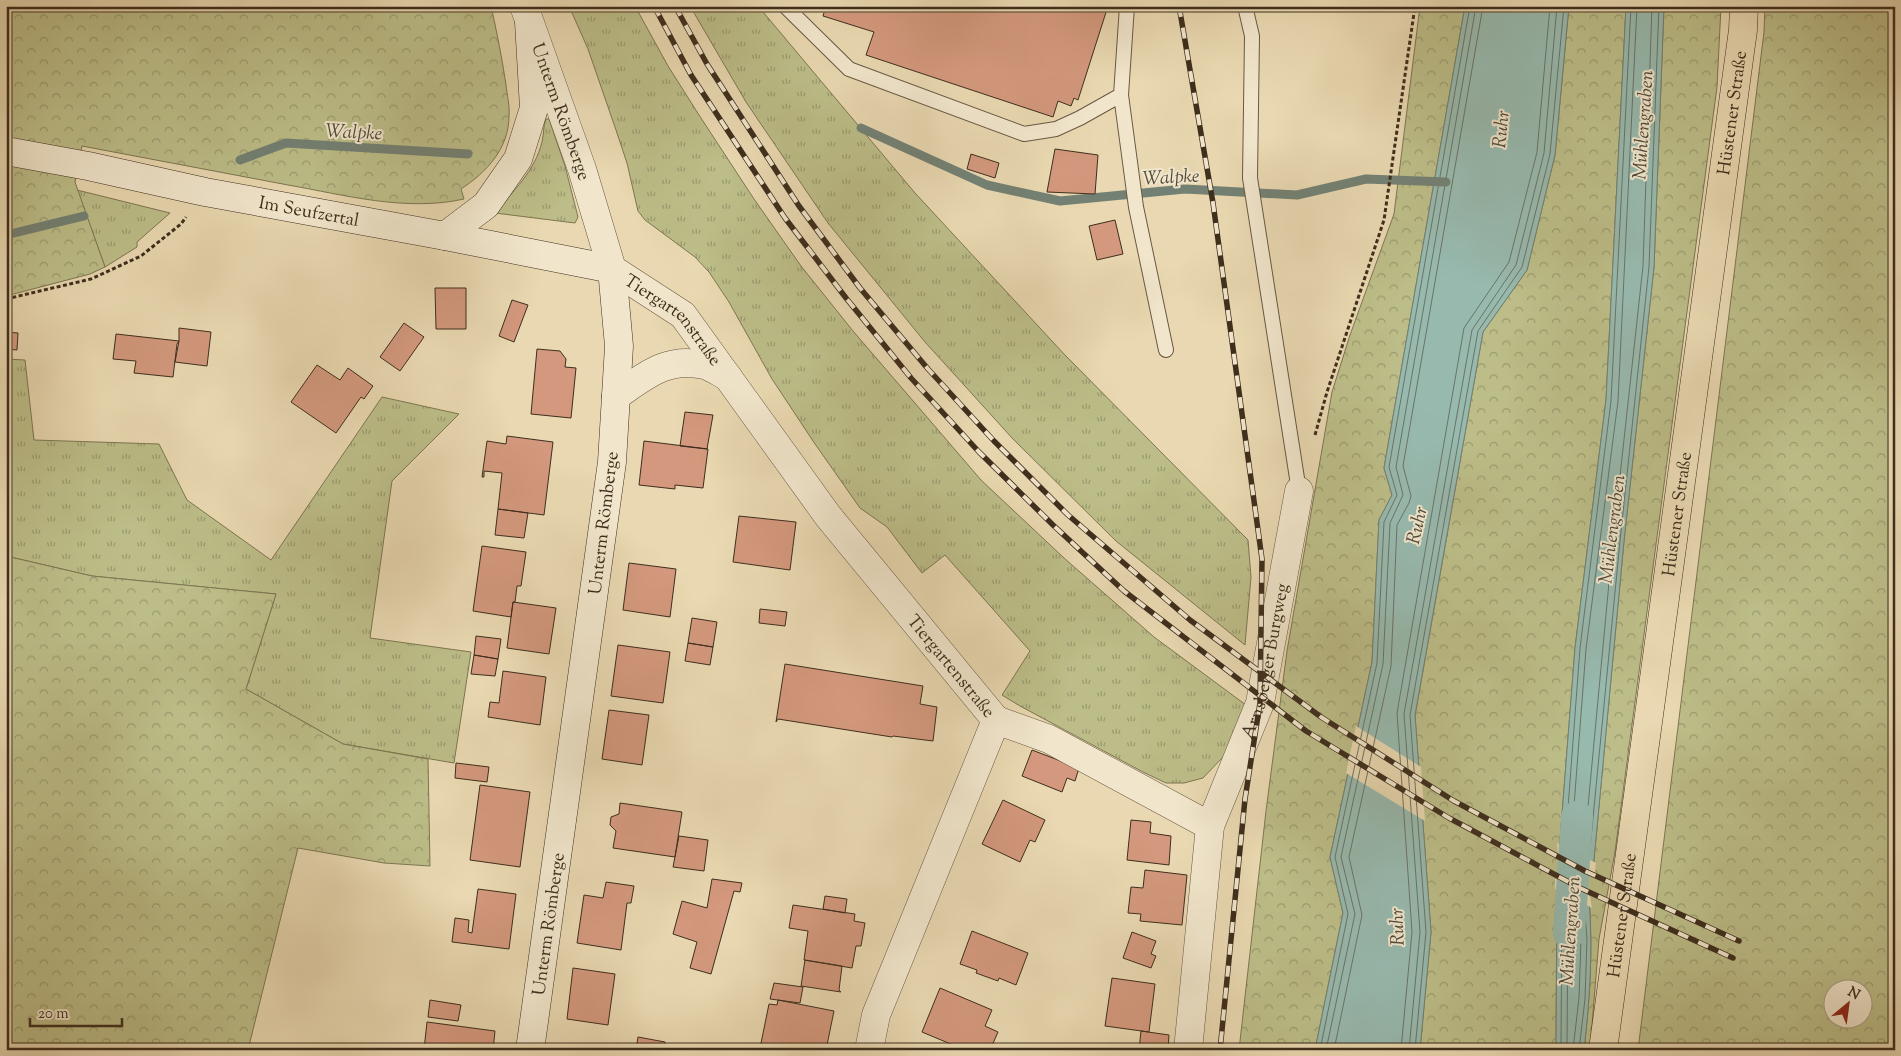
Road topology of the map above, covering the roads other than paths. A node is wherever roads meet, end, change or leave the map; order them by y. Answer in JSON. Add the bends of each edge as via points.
{"nodes":[{"id":1,"x":784,"y":6,"type":"edge"},
{"id":2,"x":1127,"y":6,"type":"edge"},
{"id":3,"x":1245,"y":6,"type":"edge"},
{"id":4,"x":1744,"y":6,"type":"edge"},
{"id":5,"x":527,"y":14,"type":"edge"},
{"id":6,"x":1121,"y":95,"type":"junction"},
{"id":7,"x":6,"y":151,"type":"edge"},
{"id":8,"x":445,"y":236,"type":"junction"},
{"id":9,"x":612,"y":269,"type":"junction"},
{"id":10,"x":1166,"y":350,"type":"dead end"},
{"id":11,"x":728,"y":377,"type":"junction"},
{"id":12,"x":616,"y":396,"type":"junction"},
{"id":13,"x":1299,"y":491,"type":"joint"},
{"id":14,"x":996,"y":720,"type":"junction"},
{"id":15,"x":1210,"y":826,"type":"junction"},
{"id":16,"x":530,"y":1050,"type":"edge"},
{"id":17,"x":869,"y":1050,"type":"edge"},
{"id":18,"x":1188,"y":1050,"type":"edge"},
{"id":19,"x":1603,"y":1050,"type":"edge"}],
"edges":[{"from":1,"to":6,"type":"lane","via":[[848,69],[1024,134],[1056,129]]},
{"from":2,"to":6,"type":"lane"},
{"from":3,"to":13,"type":"lane","via":[[1252,36],[1250,178]]},
{"from":4,"to":19,"type":"main road","name":"Hüstener Straße"},
{"from":5,"to":8,"type":"street","via":[[534,108],[518,159],[486,205]]},
{"from":5,"to":9,"type":"street","name":"Unterm Römberge","via":[[582,169]]},
{"from":6,"to":10,"type":"lane","via":[[1136,207]]},
{"from":7,"to":8,"type":"street","name":"Im Seufzertal"},
{"from":8,"to":9,"type":"street","name":"Im Seufzertal"},
{"from":9,"to":11,"type":"street","name":"Tiergartenstraße","via":[[684,315]]},
{"from":9,"to":12,"type":"street","name":"Unterm Römberge","via":[[619,346]]},
{"from":11,"to":12,"type":"street","name":"Tiergartenstraße","via":[[705,365],[678,362],[652,371]]},
{"from":11,"to":14,"type":"street","name":"Tiergartenstraße","via":[[828,516]]},
{"from":12,"to":16,"type":"street","name":"Unterm Römberge","via":[[612,462]]},
{"from":13,"to":15,"type":"street","name":"Arnsberger Burgweg","via":[[1260,703]]},
{"from":14,"to":15,"type":"street","via":[[1049,739]]},
{"from":14,"to":17,"type":"street","name":"Tiergartenstraße","via":[[876,1015]]},
{"from":15,"to":18,"type":"street","name":"Arnsberger Burgweg"}]}
